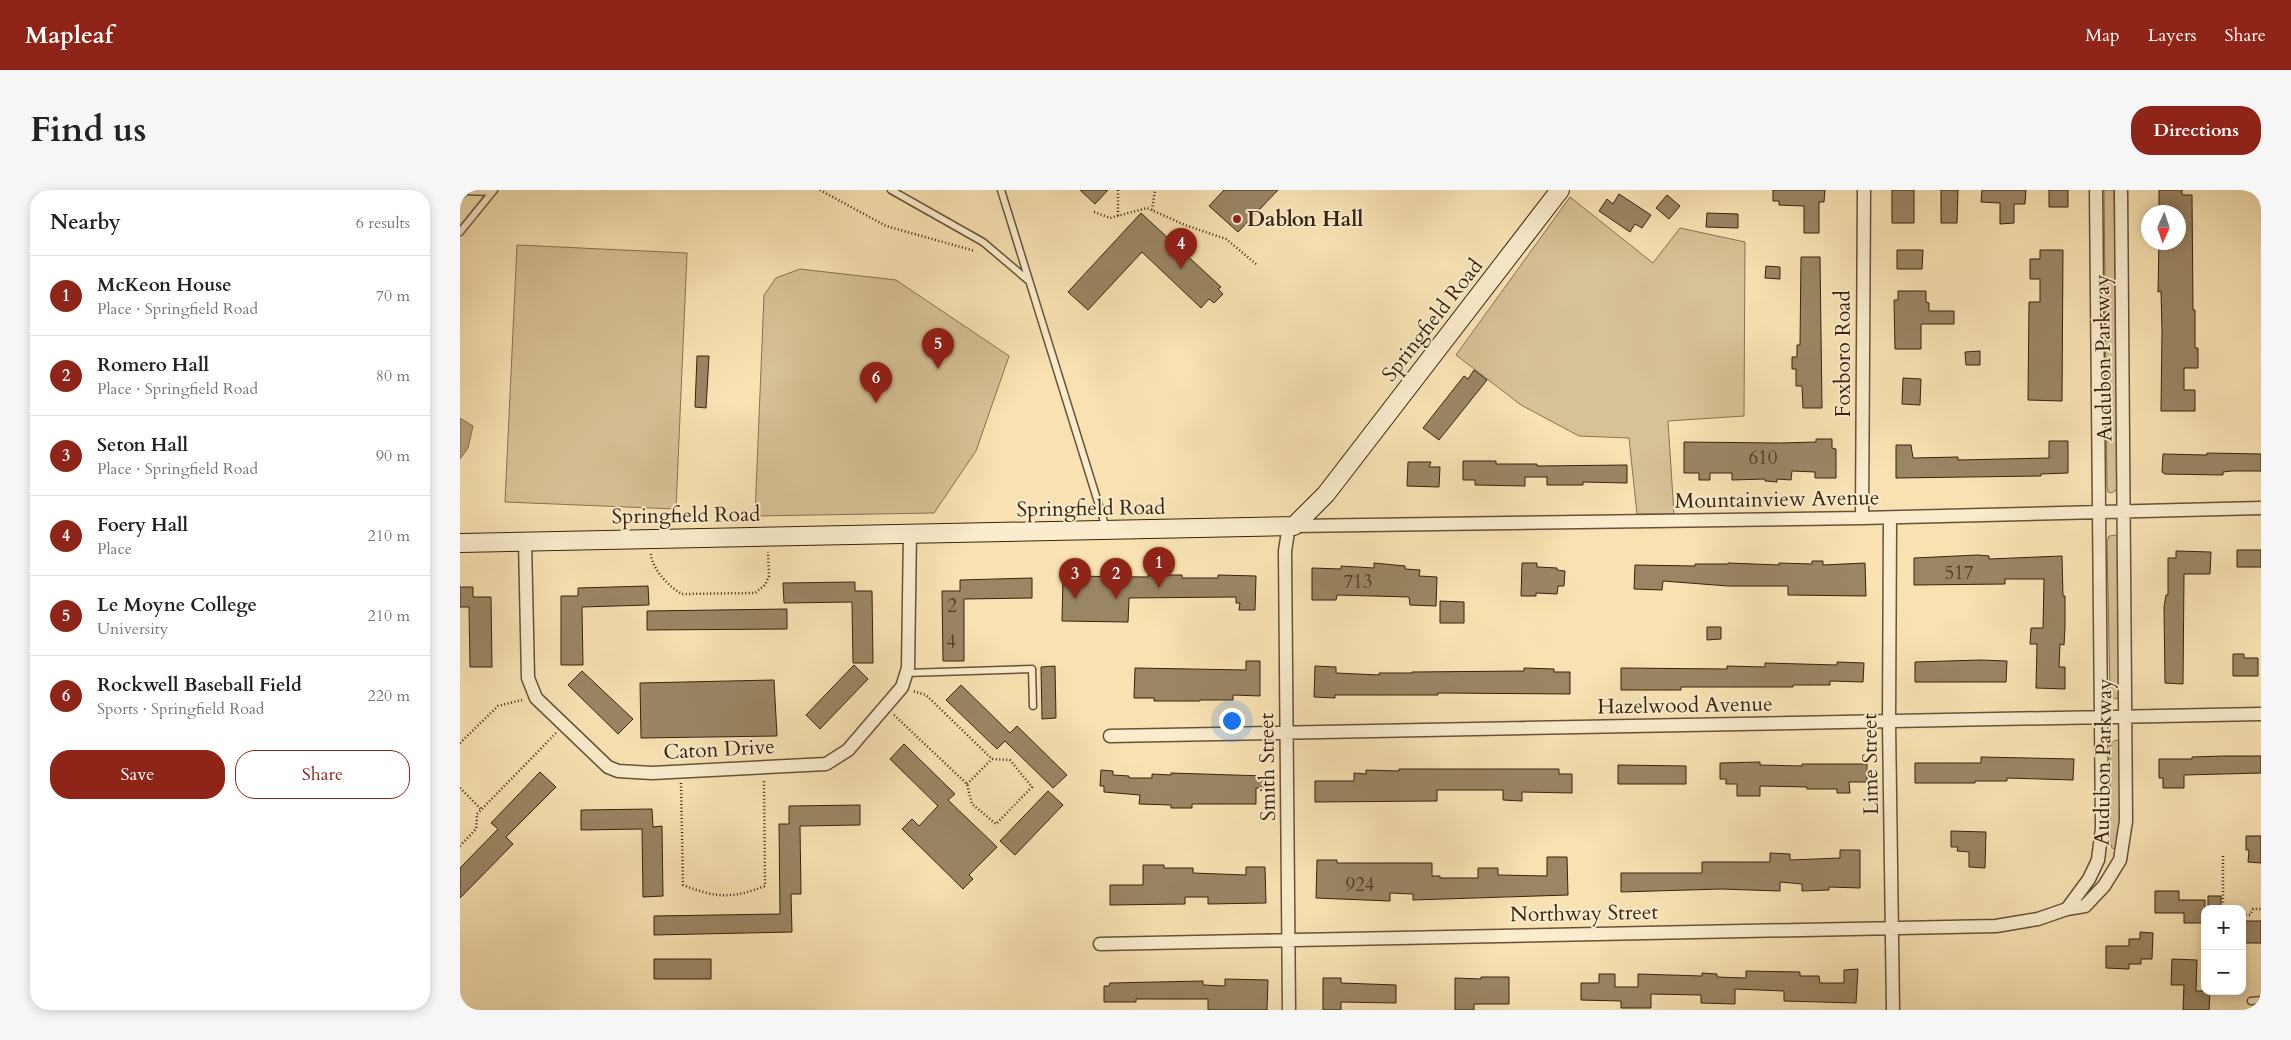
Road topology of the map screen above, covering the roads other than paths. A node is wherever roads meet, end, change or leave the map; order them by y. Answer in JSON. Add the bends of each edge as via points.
{"nodes":[{"id":1,"x":891,"y":190,"type":"edge"},
{"id":2,"x":1001,"y":190,"type":"edge"},
{"id":3,"x":1560,"y":190,"type":"edge"},
{"id":4,"x":1864,"y":190,"type":"edge"},
{"id":5,"x":2096,"y":190,"type":"edge"},
{"id":6,"x":2122,"y":190,"type":"edge"},
{"id":7,"x":492,"y":191,"type":"edge"},
{"id":8,"x":460,"y":196,"type":"edge"},
{"id":9,"x":460,"y":232,"type":"edge"},
{"id":10,"x":1029,"y":281,"type":"junction"},
{"id":11,"x":2261,"y":508,"type":"edge"},
{"id":12,"x":2100,"y":511,"type":"junction"},
{"id":13,"x":2124,"y":511,"type":"junction"},
{"id":14,"x":1862,"y":518,"type":"junction"},
{"id":15,"x":1890,"y":518,"type":"junction"},
{"id":16,"x":1294,"y":526,"type":"junction"},
{"id":17,"x":1107,"y":531,"type":"junction"},
{"id":18,"x":910,"y":532,"type":"junction"},
{"id":19,"x":525,"y":542,"type":"junction"},
{"id":20,"x":460,"y":543,"type":"edge"},
{"id":21,"x":906,"y":673,"type":"junction"},
{"id":22,"x":1033,"y":706,"type":"dead end"},
{"id":23,"x":2261,"y":714,"type":"edge"},
{"id":24,"x":2125,"y":717,"type":"junction"},
{"id":25,"x":2102,"y":718,"type":"junction"},
{"id":26,"x":1889,"y":722,"type":"junction"},
{"id":27,"x":1287,"y":733,"type":"junction"},
{"id":28,"x":1110,"y":736,"type":"dead end"},
{"id":29,"x":2098,"y":860,"type":"junction"},
{"id":30,"x":2114,"y":872,"type":"junction"},
{"id":31,"x":2067,"y":909,"type":"junction"},
{"id":32,"x":1892,"y":927,"type":"junction"},
{"id":33,"x":1289,"y":939,"type":"junction"},
{"id":34,"x":1100,"y":944,"type":"dead end"},
{"id":35,"x":2261,"y":1000,"type":"edge"},
{"id":36,"x":2251,"y":1001,"type":"dead end"},
{"id":37,"x":1289,"y":1010,"type":"edge"},
{"id":38,"x":1893,"y":1010,"type":"edge"}],
"edges":[{"from":1,"to":10,"type":"lane","via":[[983,242]]},
{"from":2,"to":10,"type":"lane"},
{"from":3,"to":16,"type":"street","name":"Springfield Road","via":[[1326,494]]},
{"from":4,"to":14,"type":"street","name":"Foxboro Road"},
{"from":5,"to":12,"type":"street","name":"Audubon Parkway"},
{"from":6,"to":13,"type":"street","name":"Audubon Parkway"},
{"from":7,"to":8,"type":"lane","via":[[465,191]]},
{"from":7,"to":9,"type":"lane"},
{"from":10,"to":17,"type":"lane"},
{"from":11,"to":13,"type":"street","name":"Mountainview Avenue"},
{"from":12,"to":13,"type":"street","name":"Mountainview Avenue"},
{"from":12,"to":15,"type":"street","name":"Mountainview Avenue"},
{"from":12,"to":25,"type":"street","name":"Audubon Parkway"},
{"from":13,"to":24,"type":"street","name":"Audubon Parkway"},
{"from":14,"to":15,"type":"street","name":"Mountainview Avenue"},
{"from":14,"to":16,"type":"street","name":"Mountainview Avenue"},
{"from":15,"to":26,"type":"street","name":"Lime Street"},
{"from":16,"to":17,"type":"street","name":"Springfield Road"},
{"from":16,"to":27,"type":"street","name":"Smith Street","via":[[1288,532],[1285,551]]},
{"from":17,"to":18,"type":"street","name":"Springfield Road"},
{"from":18,"to":19,"type":"street","name":"Springfield Road"},
{"from":18,"to":21,"type":"street","name":"Caton Drive"},
{"from":19,"to":20,"type":"street","name":"Springfield Road"},
{"from":19,"to":21,"type":"street","name":"Caton Drive","via":[[528,678],[536,698],[608,767],[618,771],[652,773],[826,764],[848,750],[902,687]]},
{"from":21,"to":22,"type":"lane","via":[[1032,669]]},
{"from":23,"to":24,"type":"street","name":"Hazelwood Avenue"},
{"from":24,"to":25,"type":"street","name":"Hazelwood Avenue"},
{"from":24,"to":30,"type":"street","name":"Audubon Parkway","via":[[2126,821],[2120,860]]},
{"from":25,"to":26,"type":"street","name":"Hazelwood Avenue"},
{"from":25,"to":29,"type":"street","name":"Audubon Parkway","via":[[2102,828]]},
{"from":26,"to":27,"type":"street","name":"Hazelwood Avenue"},
{"from":26,"to":32,"type":"street","name":"Lime Street"},
{"from":27,"to":28,"type":"street","name":"Hazelwood Avenue"},
{"from":27,"to":33,"type":"street","name":"Smith Street"},
{"from":29,"to":30,"type":"street"},
{"from":29,"to":31,"type":"street","name":"Audubon Parkway"},
{"from":30,"to":31,"type":"street","name":"Audubon Parkway","via":[[2085,906]]},
{"from":31,"to":32,"type":"street","name":"Northway Street","via":[[2038,919],[1996,926]]},
{"from":32,"to":33,"type":"street","name":"Northway Street"},
{"from":32,"to":38,"type":"street","name":"Lime Street"},
{"from":33,"to":34,"type":"street","name":"Northway Street"},
{"from":33,"to":37,"type":"street","name":"Smith Street"},
{"from":35,"to":36,"type":"lane"}]}
